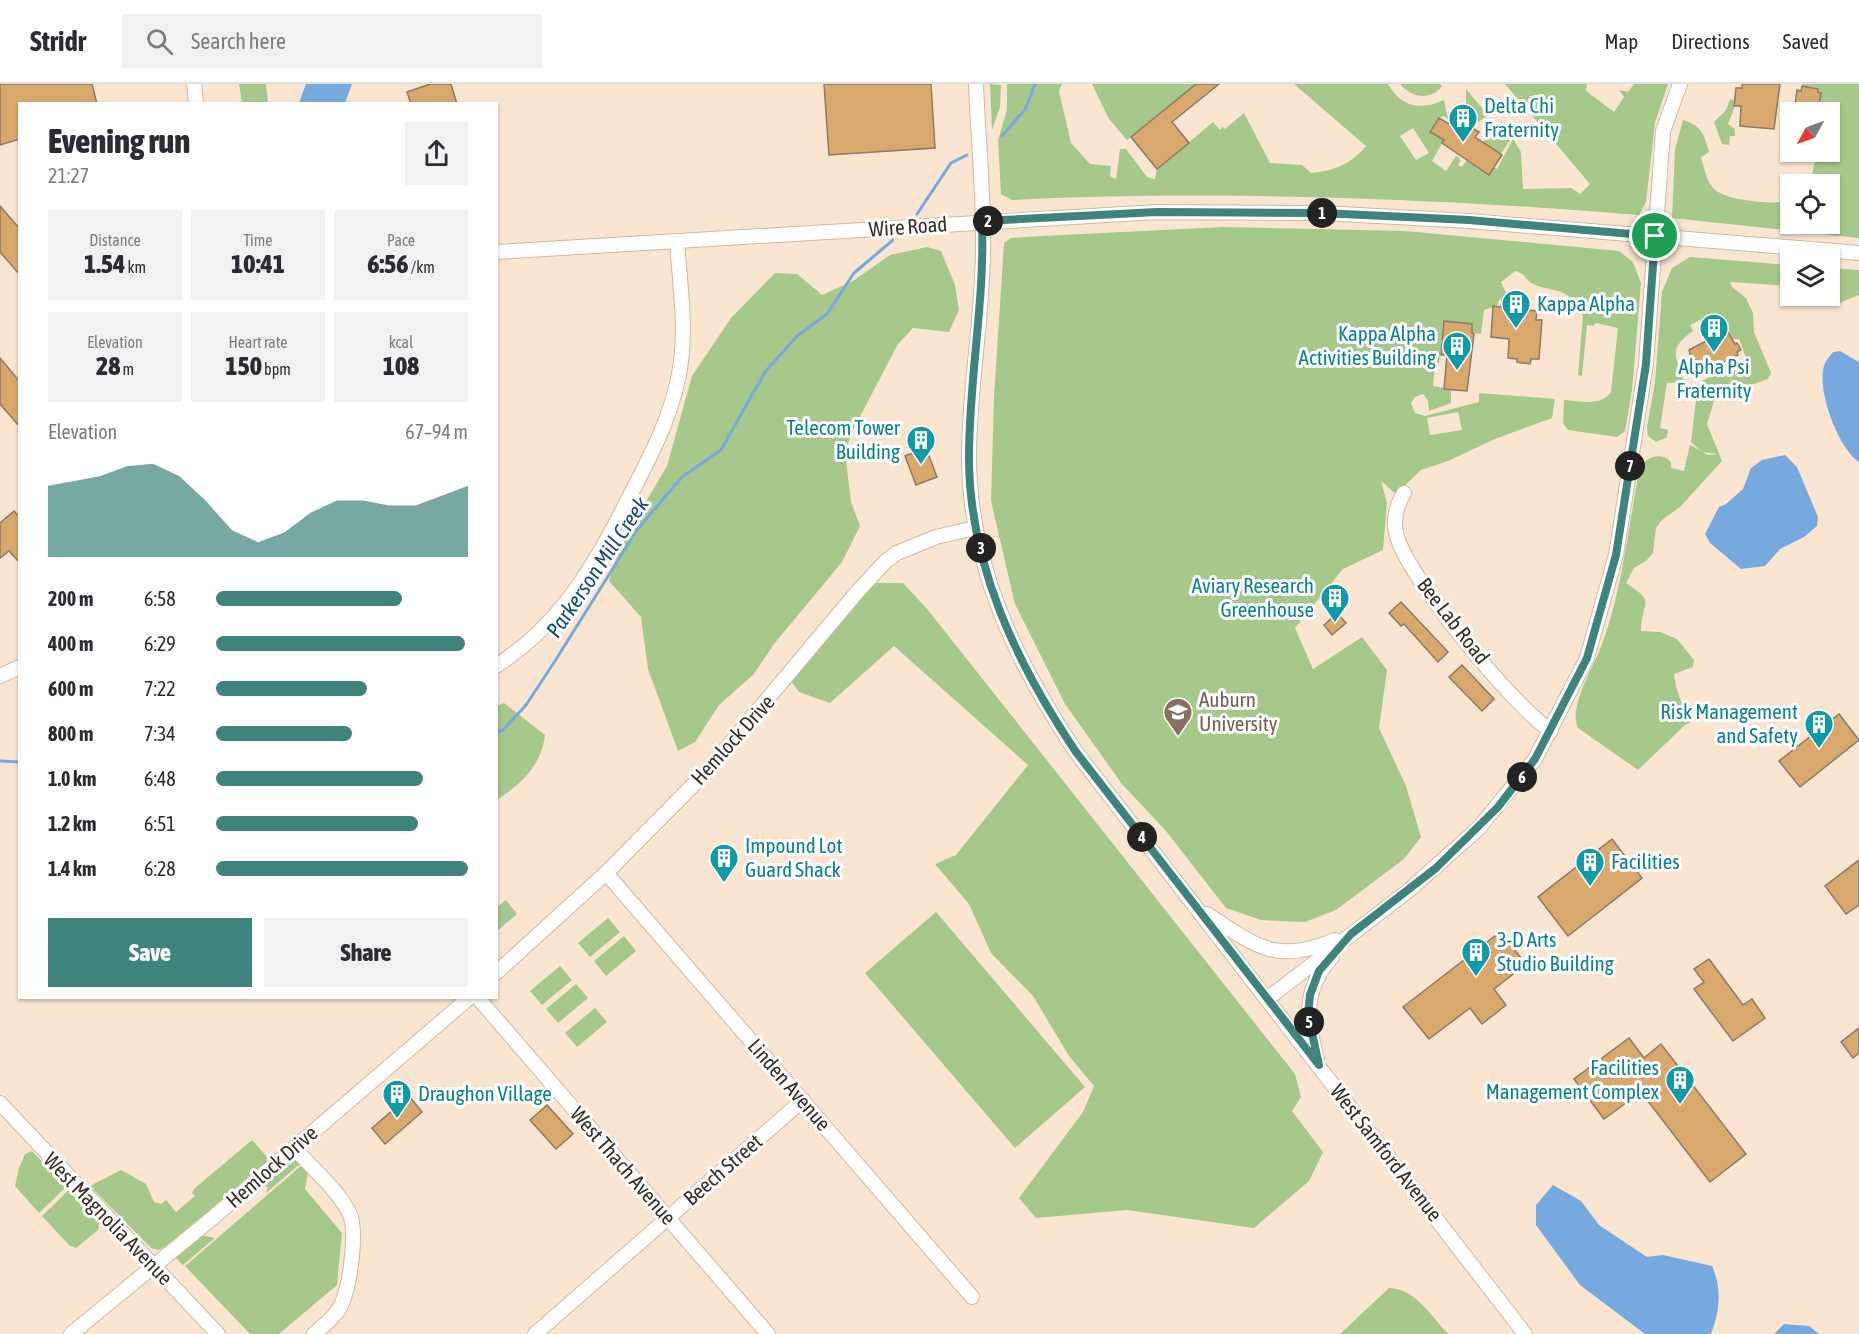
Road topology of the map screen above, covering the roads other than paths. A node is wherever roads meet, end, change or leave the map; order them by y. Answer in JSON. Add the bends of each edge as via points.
{"nodes":[{"id":1,"x":194,"y":84,"type":"edge"},
{"id":2,"x":976,"y":84,"type":"edge"},
{"id":3,"x":1680,"y":84,"type":"edge"},
{"id":4,"x":196,"y":102,"type":"edge"},
{"id":5,"x":982,"y":221,"type":"junction"},
{"id":6,"x":1655,"y":236,"type":"junction"},
{"id":7,"x":677,"y":242,"type":"junction"},
{"id":8,"x":498,"y":252,"type":"edge"},
{"id":9,"x":1859,"y":254,"type":"edge"},
{"id":10,"x":1404,"y":493,"type":"dead end"},
{"id":11,"x":975,"y":528,"type":"junction"},
{"id":12,"x":498,"y":665,"type":"edge"},
{"id":13,"x":18,"y":668,"type":"edge"},
{"id":14,"x":0,"y":676,"type":"edge"},
{"id":15,"x":1551,"y":731,"type":"junction"},
{"id":16,"x":606,"y":873,"type":"junction"},
{"id":17,"x":1197,"y":907,"type":"junction"},
{"id":18,"x":1351,"y":934,"type":"junction"},
{"id":19,"x":498,"y":971,"type":"edge"},
{"id":20,"x":468,"y":999,"type":"edge"},
{"id":21,"x":479,"y":999,"type":"edge"},
{"id":22,"x":1267,"y":999,"type":"junction"},
{"id":23,"x":1319,"y":1065,"type":"junction"},
{"id":24,"x":802,"y":1100,"type":"junction"},
{"id":25,"x":0,"y":1103,"type":"edge"},
{"id":26,"x":294,"y":1148,"type":"junction"},
{"id":27,"x":669,"y":1219,"type":"junction"},
{"id":28,"x":155,"y":1267,"type":"junction"},
{"id":29,"x":972,"y":1297,"type":"dead end"},
{"id":30,"x":71,"y":1334,"type":"edge"},
{"id":31,"x":218,"y":1334,"type":"edge"},
{"id":32,"x":314,"y":1334,"type":"edge"},
{"id":33,"x":535,"y":1334,"type":"edge"},
{"id":34,"x":768,"y":1334,"type":"edge"},
{"id":35,"x":1525,"y":1334,"type":"edge"}],
"edges":[{"from":1,"to":4,"type":"street"},
{"from":2,"to":5,"type":"street","name":"West Samford Avenue"},
{"from":3,"to":6,"type":"street","via":[[1663,131]]},
{"from":5,"to":6,"type":"street","name":"Wire Road","via":[[1157,212],[1322,213],[1469,220]]},
{"from":5,"to":7,"type":"street","name":"Wire Road"},
{"from":5,"to":11,"type":"street","name":"West Samford Avenue","via":[[980,324],[969,457]]},
{"from":6,"to":9,"type":"street","name":"Wire Road"},
{"from":6,"to":15,"type":"street","via":[[1646,364],[1616,555],[1587,658]]},
{"from":7,"to":8,"type":"street","name":"Wire Road"},
{"from":7,"to":12,"type":"street","via":[[682,338],[679,377],[668,415],[603,548],[576,590],[523,649]]},
{"from":10,"to":15,"type":"street","name":"Bee Lab Road","via":[[1395,517],[1406,557],[1427,591],[1522,708]]},
{"from":11,"to":16,"type":"street","name":"Hemlock Drive","via":[[936,537],[886,561],[707,771]]},
{"from":11,"to":17,"type":"street","name":"West Samford Avenue","via":[[1010,641],[1036,691],[1076,752]]},
{"from":13,"to":14,"type":"street"},
{"from":15,"to":18,"type":"street","via":[[1518,783],[1479,828],[1429,874]]},
{"from":16,"to":19,"type":"street","name":"Hemlock Drive"},
{"from":16,"to":24,"type":"street","name":"Linden Avenue"},
{"from":17,"to":18,"type":"street","via":[[1247,940],[1276,952],[1298,953]]},
{"from":17,"to":22,"type":"street","name":"West Samford Avenue"},
{"from":18,"to":22,"type":"street"},
{"from":18,"to":23,"type":"street","via":[[1319,971],[1310,995],[1308,1015]]},
{"from":20,"to":26,"type":"street","name":"Hemlock Drive"},
{"from":21,"to":27,"type":"street","name":"West Thach Avenue"},
{"from":22,"to":23,"type":"street","name":"West Samford Avenue"},
{"from":23,"to":35,"type":"street","name":"West Samford Avenue"},
{"from":24,"to":27,"type":"street","name":"Beech Street"},
{"from":24,"to":29,"type":"street","name":"Linden Avenue"},
{"from":25,"to":28,"type":"street","name":"West Magnolia Avenue"},
{"from":26,"to":28,"type":"street","name":"Hemlock Drive"},
{"from":26,"to":32,"type":"street","via":[[349,1212],[353,1226],[342,1305]]},
{"from":27,"to":33,"type":"street","name":"Beech Street"},
{"from":27,"to":34,"type":"street","name":"West Thach Avenue"},
{"from":28,"to":30,"type":"street","name":"Hemlock Drive"},
{"from":28,"to":31,"type":"street","name":"West Magnolia Avenue"}]}
